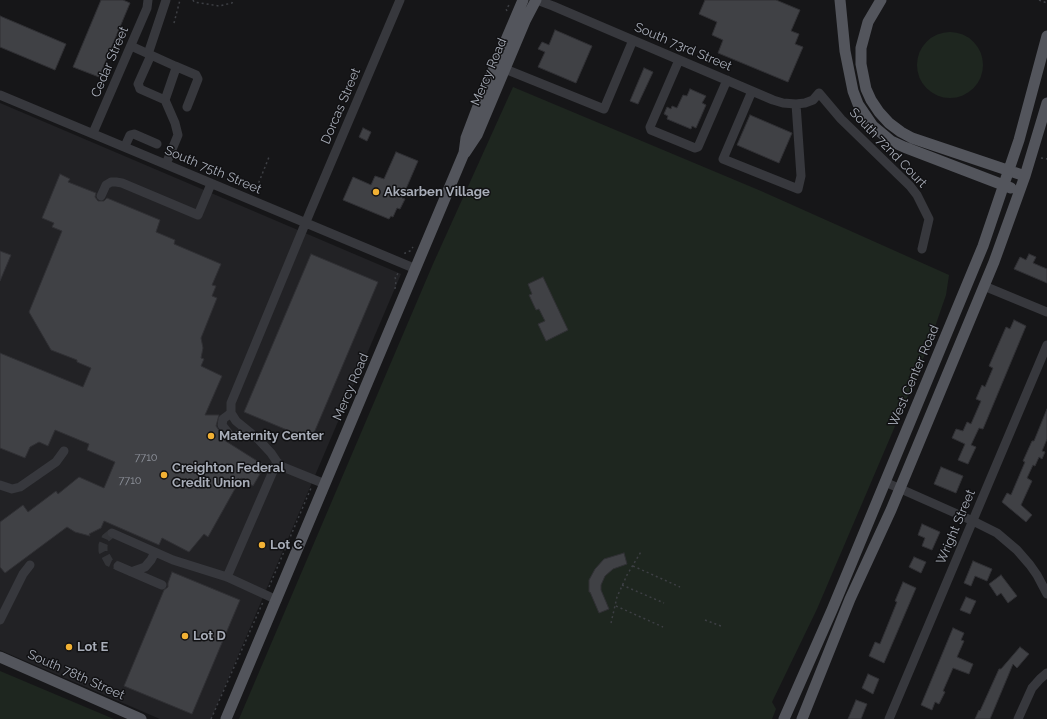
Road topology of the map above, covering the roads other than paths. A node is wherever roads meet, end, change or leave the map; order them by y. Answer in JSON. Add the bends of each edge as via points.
{"nodes":[{"id":1,"x":148,"y":0,"type":"edge"},
{"id":2,"x":166,"y":0,"type":"edge"},
{"id":3,"x":400,"y":0,"type":"edge"},
{"id":4,"x":523,"y":0,"type":"edge"},
{"id":5,"x":536,"y":0,"type":"edge"},
{"id":6,"x":840,"y":0,"type":"edge"},
{"id":7,"x":881,"y":0,"type":"edge"},
{"id":8,"x":1047,"y":36,"type":"edge"},
{"id":9,"x":633,"y":40,"type":"junction"},
{"id":10,"x":131,"y":46,"type":"junction"},
{"id":11,"x":150,"y":54,"type":"junction"},
{"id":12,"x":679,"y":60,"type":"junction"},
{"id":13,"x":175,"y":66,"type":"junction"},
{"id":14,"x":505,"y":69,"type":"junction"},
{"id":15,"x":727,"y":80,"type":"junction"},
{"id":16,"x":752,"y":91,"type":"junction"},
{"id":17,"x":819,"y":93,"type":"joint"},
{"id":18,"x":0,"y":95,"type":"edge"},
{"id":19,"x":165,"y":100,"type":"junction"},
{"id":20,"x":1047,"y":103,"type":"edge"},
{"id":21,"x":796,"y":104,"type":"junction"},
{"id":22,"x":187,"y":107,"type":"dead end"},
{"id":23,"x":93,"y":133,"type":"junction"},
{"id":24,"x":157,"y":144,"type":"dead end"},
{"id":25,"x":125,"y":146,"type":"junction"},
{"id":26,"x":464,"y":153,"type":"junction"},
{"id":27,"x":166,"y":164,"type":"junction"},
{"id":28,"x":1009,"y":172,"type":"junction"},
{"id":29,"x":1025,"y":176,"type":"junction"},
{"id":30,"x":211,"y":184,"type":"junction"},
{"id":31,"x":1005,"y":185,"type":"junction"},
{"id":32,"x":1020,"y":191,"type":"junction"},
{"id":33,"x":101,"y":196,"type":"dead end"},
{"id":34,"x":306,"y":223,"type":"junction"},
{"id":35,"x":922,"y":249,"type":"dead end"},
{"id":36,"x":416,"y":269,"type":"junction"},
{"id":37,"x":984,"y":286,"type":"junction"},
{"id":38,"x":1047,"y":312,"type":"edge"},
{"id":39,"x":1047,"y":345,"type":"edge"},
{"id":40,"x":231,"y":413,"type":"junction"},
{"id":41,"x":245,"y":429,"type":"junction"},
{"id":42,"x":64,"y":451,"type":"dead end"},
{"id":43,"x":277,"y":462,"type":"junction"},
{"id":44,"x":885,"y":482,"type":"junction"},
{"id":45,"x":325,"y":484,"type":"junction"},
{"id":46,"x":0,"y":485,"type":"edge"},
{"id":47,"x":901,"y":488,"type":"junction"},
{"id":48,"x":973,"y":521,"type":"junction"},
{"id":49,"x":112,"y":534,"type":"dead end"},
{"id":50,"x":155,"y":552,"type":"junction"},
{"id":51,"x":30,"y":566,"type":"dead end"},
{"id":52,"x":118,"y":566,"type":"tunnel mouth"},
{"id":53,"x":131,"y":572,"type":"junction"},
{"id":54,"x":227,"y":577,"type":"junction"},
{"id":55,"x":162,"y":585,"type":"dead end"},
{"id":56,"x":1047,"y":594,"type":"edge"},
{"id":57,"x":277,"y":600,"type":"junction"},
{"id":58,"x":0,"y":620,"type":"edge"},
{"id":59,"x":0,"y":657,"type":"edge"},
{"id":60,"x":1047,"y":673,"type":"edge"},
{"id":61,"x":141,"y":719,"type":"edge"},
{"id":62,"x":226,"y":719,"type":"edge"},
{"id":63,"x":784,"y":719,"type":"edge"},
{"id":64,"x":802,"y":719,"type":"edge"},
{"id":65,"x":889,"y":719,"type":"edge"},
{"id":66,"x":1018,"y":719,"type":"edge"}],
"edges":[{"from":1,"to":10,"type":"street","name":"Cedar Street"},
{"from":2,"to":11,"type":"street"},
{"from":3,"to":34,"type":"street","name":"Dorcas Street"},
{"from":4,"to":26,"type":"main road","name":"Mercy Road","via":[[480,101],[466,138]]},
{"from":5,"to":9,"type":"street","name":"South 73rd Street"},
{"from":5,"to":14,"type":"main road","name":"Mercy Road"},
{"from":6,"to":31,"type":"main road","via":[[846,58],[853,91],[858,104],[873,126],[904,147]]},
{"from":7,"to":28,"type":"main road","via":[[868,22],[861,48],[866,89],[879,112],[889,123],[912,138]]},
{"from":8,"to":28,"type":"main road","name":"West Center Road"},
{"from":9,"to":12,"type":"street","name":"South 73rd Street"},
{"from":9,"to":14,"type":"street","via":[[604,109]]},
{"from":10,"to":11,"type":"street"},
{"from":10,"to":23,"type":"street","name":"Cedar Street"},
{"from":11,"to":13,"type":"street"},
{"from":11,"to":19,"type":"street","via":[[138,84],[140,89]]},
{"from":12,"to":15,"type":"street","name":"South 73rd Street"},
{"from":12,"to":15,"type":"street","via":[[650,128],[670,138],[698,147]]},
{"from":13,"to":19,"type":"street"},
{"from":13,"to":22,"type":"street","via":[[196,75],[198,79]]},
{"from":14,"to":26,"type":"main road","name":"Mercy Road","via":[[477,136]]},
{"from":15,"to":16,"type":"street","name":"South 73rd Street"},
{"from":16,"to":21,"type":"street","name":"South 73rd Street","via":[[783,103]]},
{"from":16,"to":21,"type":"street","via":[[723,159],[798,189],[801,176]]},
{"from":17,"to":21,"type":"street","name":"South 73rd Street","via":[[813,100]]},
{"from":17,"to":35,"type":"street","name":"South 72nd Court","via":[[841,119],[917,195],[928,219]]},
{"from":18,"to":23,"type":"street","name":"South 75th Street"},
{"from":19,"to":27,"type":"street","via":[[178,135]]},
{"from":20,"to":29,"type":"main road"},
{"from":23,"to":25,"type":"street","name":"South 75th Street"},
{"from":24,"to":25,"type":"street","via":[[134,134],[130,135]]},
{"from":25,"to":27,"type":"street","name":"South 75th Street"},
{"from":26,"to":36,"type":"main road","name":"Mercy Road"},
{"from":27,"to":30,"type":"street","name":"South 75th Street"},
{"from":28,"to":29,"type":"main road"},
{"from":28,"to":31,"type":"main road","name":"West Center Road"},
{"from":29,"to":32,"type":"main road"},
{"from":30,"to":33,"type":"street","via":[[198,215],[122,183],[111,182],[106,185]]},
{"from":30,"to":34,"type":"street","name":"South 75th Street"},
{"from":31,"to":32,"type":"main road"},
{"from":31,"to":44,"type":"main road","name":"West Center Road","via":[[983,246]]},
{"from":32,"to":37,"type":"main road"},
{"from":34,"to":36,"type":"street","name":"South 75th Street"},
{"from":34,"to":40,"type":"street","name":"Dorcas Street","via":[[231,403]]},
{"from":36,"to":45,"type":"main road","name":"Mercy Road"},
{"from":37,"to":38,"type":"street"},
{"from":37,"to":47,"type":"main road"},
{"from":39,"to":48,"type":"street","name":"Wright Street"},
{"from":40,"to":41,"type":"street"},
{"from":40,"to":41,"type":"street","name":"Dorcas Street","via":[[223,419],[222,425],[229,434],[239,435]]},
{"from":41,"to":43,"type":"street","via":[[271,452]]},
{"from":42,"to":46,"type":"street","via":[[56,462],[20,487]]},
{"from":43,"to":45,"type":"street","via":[[283,467]]},
{"from":43,"to":54,"type":"street"},
{"from":44,"to":47,"type":"street"},
{"from":44,"to":63,"type":"main road","name":"West Center Road"},
{"from":45,"to":57,"type":"main road","name":"Mercy Road"},
{"from":47,"to":48,"type":"street"},
{"from":47,"to":64,"type":"main road","via":[[850,599]]},
{"from":48,"to":56,"type":"street","via":[[997,533],[1017,550],[1034,570]]},
{"from":48,"to":65,"type":"street","name":"Wright Street"},
{"from":49,"to":50,"type":"street"},
{"from":50,"to":53,"type":"street","via":[[145,567]]},
{"from":50,"to":54,"type":"street"},
{"from":51,"to":58,"type":"street","via":[[23,574]]},
{"from":52,"to":53,"type":"street"},
{"from":53,"to":55,"type":"street"},
{"from":54,"to":57,"type":"street"},
{"from":57,"to":62,"type":"main road","name":"Mercy Road"},
{"from":59,"to":61,"type":"main road","name":"South 78th Street"},
{"from":60,"to":66,"type":"street","via":[[1032,688]]}]}
